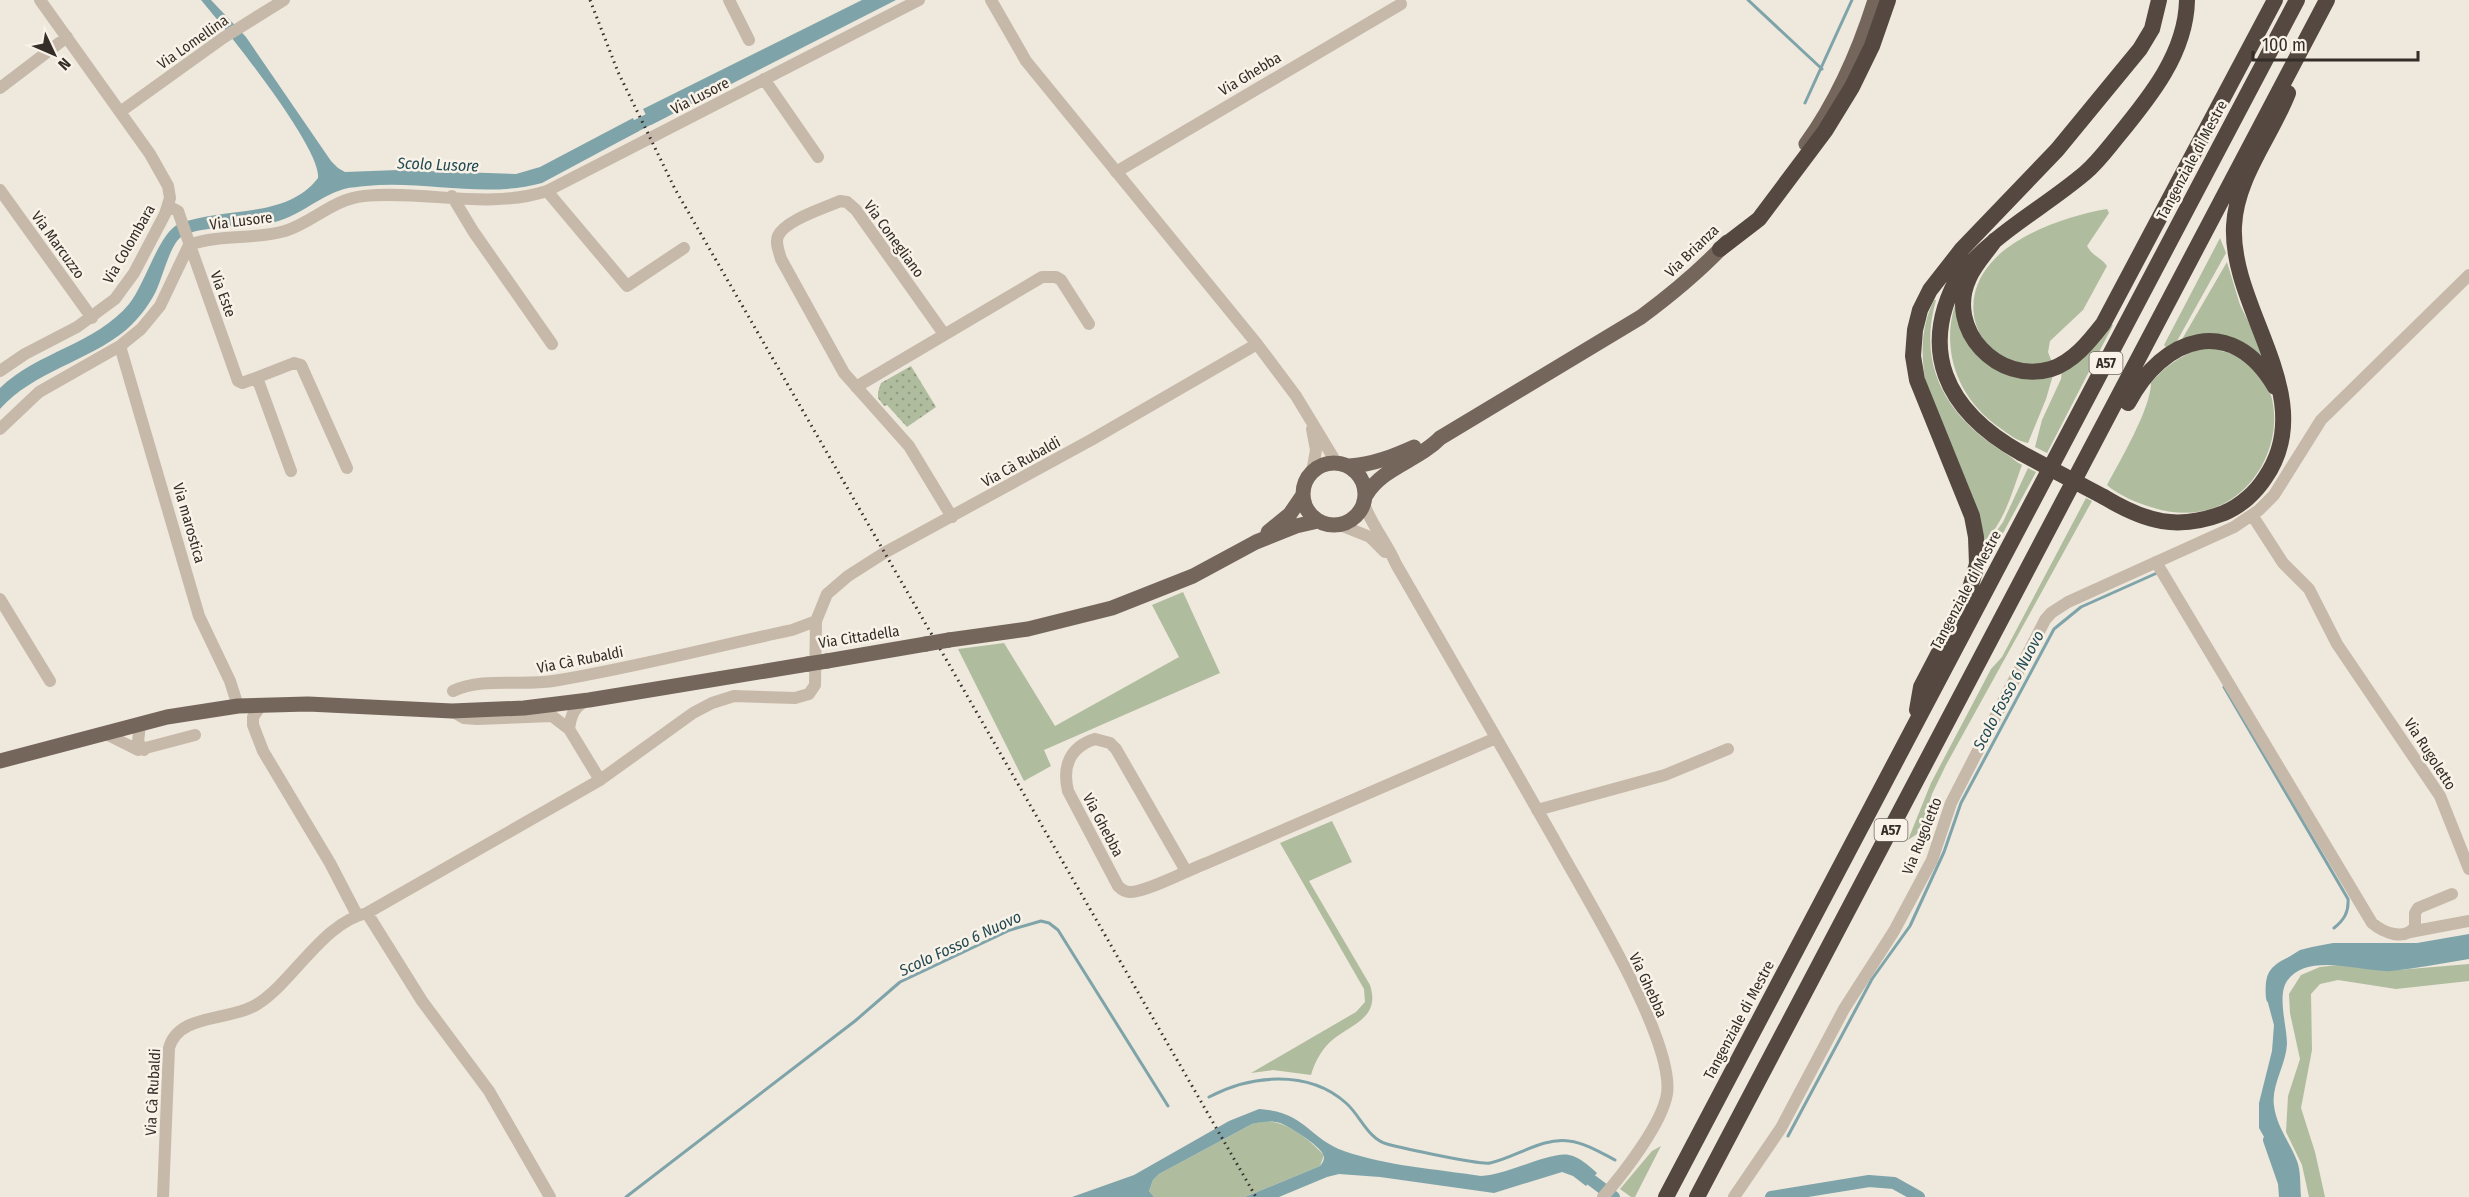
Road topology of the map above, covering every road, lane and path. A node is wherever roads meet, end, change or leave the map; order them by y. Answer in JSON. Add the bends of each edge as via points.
{"nodes":[{"id":1,"x":40,"y":0,"type":"edge"},
{"id":2,"x":284,"y":0,"type":"edge"},
{"id":3,"x":729,"y":0,"type":"edge"},
{"id":4,"x":919,"y":0,"type":"edge"},
{"id":5,"x":991,"y":0,"type":"edge"},
{"id":6,"x":1875,"y":0,"type":"edge"},
{"id":7,"x":1888,"y":0,"type":"edge"},
{"id":8,"x":2159,"y":0,"type":"edge"},
{"id":9,"x":2187,"y":0,"type":"edge"},
{"id":10,"x":2275,"y":0,"type":"edge"},
{"id":11,"x":2297,"y":0,"type":"edge"},
{"id":12,"x":2327,"y":0,"type":"edge"},
{"id":13,"x":1401,"y":4,"type":"dead end"},
{"id":14,"x":2313,"y":27,"type":"junction"},
{"id":15,"x":68,"y":36,"type":"junction"},
{"id":16,"x":749,"y":40,"type":"dead end"},
{"id":17,"x":764,"y":79,"type":"junction"},
{"id":18,"x":0,"y":88,"type":"edge"},
{"id":19,"x":120,"y":111,"type":"junction"},
{"id":20,"x":818,"y":157,"type":"dead end"},
{"id":21,"x":1116,"y":172,"type":"junction"},
{"id":22,"x":0,"y":190,"type":"edge"},
{"id":23,"x":547,"y":191,"type":"junction"},
{"id":24,"x":452,"y":196,"type":"junction"},
{"id":25,"x":168,"y":206,"type":"junction"},
{"id":26,"x":1994,"y":216,"type":"junction"},
{"id":27,"x":1995,"y":240,"type":"junction"},
{"id":28,"x":188,"y":242,"type":"junction"},
{"id":29,"x":684,"y":248,"type":"dead end"},
{"id":30,"x":1720,"y":249,"type":"junction"},
{"id":31,"x":2469,"y":275,"type":"edge"},
{"id":32,"x":1956,"y":280,"type":"junction"},
{"id":33,"x":92,"y":318,"type":"junction"},
{"id":34,"x":1089,"y":324,"type":"dead end"},
{"id":35,"x":944,"y":334,"type":"junction"},
{"id":36,"x":552,"y":344,"type":"dead end"},
{"id":37,"x":1257,"y":344,"type":"junction"},
{"id":38,"x":120,"y":346,"type":"junction"},
{"id":39,"x":0,"y":371,"type":"edge"},
{"id":40,"x":253,"y":379,"type":"junction"},
{"id":41,"x":856,"y":387,"type":"junction"},
{"id":42,"x":2280,"y":395,"type":"junction"},
{"id":43,"x":1306,"y":411,"type":"junction"},
{"id":44,"x":0,"y":429,"type":"edge"},
{"id":45,"x":1440,"y":438,"type":"junction"},
{"id":46,"x":2085,"y":462,"type":"junction"},
{"id":47,"x":1342,"y":464,"type":"junction"},
{"id":48,"x":347,"y":468,"type":"dead end"},
{"id":49,"x":291,"y":471,"type":"dead end"},
{"id":50,"x":1312,"y":472,"type":"junction"},
{"id":51,"x":1303,"y":495,"type":"junction"},
{"id":52,"x":1365,"y":499,"type":"junction"},
{"id":53,"x":2252,"y":515,"type":"junction"},
{"id":54,"x":952,"y":517,"type":"junction"},
{"id":55,"x":1318,"y":521,"type":"junction"},
{"id":56,"x":1341,"y":525,"type":"junction"},
{"id":57,"x":1256,"y":542,"type":"junction"},
{"id":58,"x":2156,"y":562,"type":"junction"},
{"id":59,"x":1396,"y":564,"type":"junction"},
{"id":60,"x":0,"y":599,"type":"edge"},
{"id":61,"x":816,"y":621,"type":"junction"},
{"id":62,"x":50,"y":681,"type":"dead end"},
{"id":63,"x":453,"y":691,"type":"dead end"},
{"id":64,"x":589,"y":700,"type":"junction"},
{"id":65,"x":262,"y":704,"type":"junction"},
{"id":66,"x":238,"y":706,"type":"junction"},
{"id":67,"x":452,"y":711,"type":"junction"},
{"id":68,"x":140,"y":724,"type":"junction"},
{"id":69,"x":1914,"y":727,"type":"junction"},
{"id":70,"x":569,"y":729,"type":"junction"},
{"id":71,"x":104,"y":733,"type":"junction"},
{"id":72,"x":195,"y":735,"type":"dead end"},
{"id":73,"x":1496,"y":738,"type":"junction"},
{"id":74,"x":1728,"y":749,"type":"dead end"},
{"id":75,"x":144,"y":750,"type":"junction"},
{"id":76,"x":0,"y":761,"type":"edge"},
{"id":77,"x":600,"y":780,"type":"junction"},
{"id":78,"x":1537,"y":810,"type":"junction"},
{"id":79,"x":2469,"y":868,"type":"edge"},
{"id":80,"x":1182,"y":873,"type":"junction"},
{"id":81,"x":2452,"y":894,"type":"dead end"},
{"id":82,"x":362,"y":914,"type":"junction"},
{"id":83,"x":2469,"y":921,"type":"edge"},
{"id":84,"x":2410,"y":932,"type":"junction"},
{"id":85,"x":163,"y":1197,"type":"edge"},
{"id":86,"x":550,"y":1197,"type":"edge"},
{"id":87,"x":1603,"y":1197,"type":"edge"},
{"id":88,"x":1666,"y":1197,"type":"edge"},
{"id":89,"x":1697,"y":1197,"type":"edge"},
{"id":90,"x":1734,"y":1197,"type":"edge"}],
"edges":[{"from":1,"to":15,"type":"street","name":"Via Colombara"},
{"from":2,"to":19,"type":"street","name":"Via Lomellina"},
{"from":3,"to":16,"type":"street"},
{"from":4,"to":17,"type":"street","name":"Via Lusore"},
{"from":5,"to":21,"type":"street","via":[[1026,61]]},
{"from":6,"to":30,"type":"main road","name":"Via Brianza","via":[[1828,111],[1780,181]]},
{"from":7,"to":30,"type":"highway","via":[[1872,46],[1825,131],[1759,219]]},
{"from":8,"to":26,"type":"highway","number":"A57","via":[[2152,28],[2140,50],[2057,150]]},
{"from":9,"to":27,"type":"highway","number":"A57","via":[[2180,37],[2168,67],[2127,126],[2087,171]]},
{"from":10,"to":27,"type":"highway","number":"A57","via":[[2103,324],[2081,350],[2055,367],[2029,372],[2010,369],[1983,353],[1971,337],[1964,300],[1968,278]]},
{"from":11,"to":69,"type":"highway","name":"Tangenziale di Mestre","number":"A57"},
{"from":12,"to":14,"type":"highway","number":"A57"},
{"from":13,"to":21,"type":"street","name":"Via Ghebba"},
{"from":14,"to":42,"type":"highway","number":"A57","via":[[2279,116],[2242,186],[2234,224],[2240,274],[2274,364]]},
{"from":14,"to":46,"type":"highway","number":"A57"},
{"from":15,"to":18,"type":"street"},
{"from":15,"to":19,"type":"street","name":"Via Colombara"},
{"from":17,"to":20,"type":"street"},
{"from":17,"to":23,"type":"street","name":"Via Lusore"},
{"from":19,"to":25,"type":"street","name":"Via Colombara","via":[[166,182]]},
{"from":21,"to":37,"type":"street"},
{"from":22,"to":33,"type":"street","name":"Via Marcuzzo"},
{"from":23,"to":24,"type":"street","name":"Via Lusore","via":[[510,200]]},
{"from":23,"to":29,"type":"street","via":[[627,286]]},
{"from":24,"to":28,"type":"street","name":"Via Lusore","via":[[362,196],[329,207],[286,230]]},
{"from":24,"to":36,"type":"street"},
{"from":25,"to":28,"type":"street","name":"Via Este","via":[[178,211]]},
{"from":25,"to":33,"type":"street","name":"Via Colombara","via":[[129,281]]},
{"from":26,"to":32,"type":"highway","number":"A57"},
{"from":26,"to":69,"type":"highway","number":"A57","via":[[1930,290],[1915,330],[1913,356],[1917,380],[1972,516],[1977,564],[1967,599],[1921,687]]},
{"from":27,"to":32,"type":"highway","number":"A57"},
{"from":28,"to":38,"type":"street","via":[[160,306]]},
{"from":28,"to":40,"type":"street","name":"Via Este","via":[[238,381],[242,384]]},
{"from":30,"to":45,"type":"main road","name":"Via Brianza","via":[[1641,317]]},
{"from":31,"to":53,"type":"street","name":"Via Rugoletto","via":[[2321,420],[2274,495]]},
{"from":32,"to":42,"type":"highway","number":"A57","bridge":true,"via":[[1943,309],[1939,350],[1945,373],[1967,412],[1996,439],[2134,514],[2174,523],[2192,522],[2229,511],[2246,500],[2273,466],[2282,443]]},
{"from":33,"to":39,"type":"street","name":"Via Colombara"},
{"from":34,"to":35,"type":"street","via":[[1060,280],[1049,276]]},
{"from":35,"to":41,"type":"street"},
{"from":35,"to":41,"type":"street","name":"Via Conegliano","via":[[852,206],[840,201],[788,225],[778,236],[781,259],[844,374]]},
{"from":37,"to":43,"type":"street"},
{"from":37,"to":54,"type":"street","name":"Via Cà Rubaldi"},
{"from":38,"to":44,"type":"street","via":[[39,392]]},
{"from":38,"to":66,"type":"street","name":"Via marostica","via":[[199,616]]},
{"from":40,"to":48,"type":"street","via":[[294,363],[301,364]]},
{"from":40,"to":49,"type":"street","via":[[259,383]]},
{"from":41,"to":54,"type":"street","name":"Via Conegliano","via":[[909,446]]},
{"from":42,"to":46,"type":"highway","number":"A57","via":[[2266,371],[2238,347],[2221,341],[2187,344],[2167,354],[2146,373],[2102,452]]},
{"from":43,"to":47,"type":"street"},
{"from":43,"to":50,"type":"street","via":[[1316,450]]},
{"from":45,"to":47,"type":"main road","name":"Via Brianza","via":[[1360,465]]},
{"from":45,"to":52,"type":"main road","name":"Via Brianza","via":[[1373,483]]},
{"from":46,"to":89,"type":"highway","number":"A57"},
{"from":47,"to":50,"type":"main road","via":[[1324,464]]},
{"from":47,"to":52,"type":"main road","via":[[1362,479]]},
{"from":50,"to":51,"type":"main road"},
{"from":51,"to":55,"type":"main road","via":[[1310,514]]},
{"from":51,"to":57,"type":"main road","name":"Via Cittadella","via":[[1290,514]]},
{"from":52,"to":56,"type":"main road","via":[[1355,518]]},
{"from":52,"to":59,"type":"street","name":"Via Ghebba","via":[[1370,521]]},
{"from":53,"to":58,"type":"street","name":"Via Rugoletto"},
{"from":53,"to":79,"type":"street","name":"Via Rugoletto","via":[[2283,563],[2309,589],[2337,644],[2440,796]]},
{"from":54,"to":61,"type":"street","name":"Via Cà Rubaldi","via":[[848,576],[827,594]]},
{"from":55,"to":56,"type":"main road"},
{"from":55,"to":57,"type":"main road","name":"Via Cittadella"},
{"from":56,"to":59,"type":"street","name":"Via Ghebba","via":[[1370,537]]},
{"from":57,"to":64,"type":"main road","name":"Via Cittadella","bridge":true,"via":[[1193,576],[1112,608],[1028,629]]},
{"from":58,"to":84,"type":"street","via":[[2369,920],[2389,933]]},
{"from":58,"to":90,"type":"street","name":"Via Rugoletto","via":[[2068,602],[2045,620],[1951,803],[1932,860],[1894,932],[1844,1009],[1780,1128]]},
{"from":59,"to":73,"type":"street","name":"Via Ghebba"},
{"from":60,"to":62,"type":"street"},
{"from":61,"to":63,"type":"street","name":"Via Cà Rubaldi","via":[[792,630],[571,678],[534,684],[469,685]]},
{"from":61,"to":77,"type":"street","name":"Via Cà Rubaldi","via":[[814,685],[809,694],[795,698],[734,696],[712,703]]},
{"from":64,"to":67,"type":"main road","name":"Via Cittadella"},
{"from":64,"to":70,"type":"street","via":[[572,712]]},
{"from":65,"to":66,"type":"main road","name":"Via Cittadella"},
{"from":65,"to":67,"type":"main road","name":"Via Cittadella"},
{"from":65,"to":82,"type":"street","via":[[253,717],[263,751]]},
{"from":66,"to":68,"type":"main road","name":"Via Cittadella"},
{"from":67,"to":70,"type":"street","via":[[464,718],[477,719],[547,714]]},
{"from":68,"to":71,"type":"main road","name":"Via Cittadella"},
{"from":68,"to":75,"type":"street","via":[[138,742]]},
{"from":69,"to":88,"type":"highway","name":"Tangenziale di Mestre","number":"A57"},
{"from":70,"to":77,"type":"street"},
{"from":71,"to":75,"type":"street"},
{"from":71,"to":76,"type":"main road","name":"Via Cittadella"},
{"from":72,"to":75,"type":"street"},
{"from":73,"to":78,"type":"street","name":"Via Ghebba"},
{"from":73,"to":80,"type":"street","name":"Via Ghebba"},
{"from":74,"to":78,"type":"street","via":[[1665,775]]},
{"from":77,"to":82,"type":"street","name":"Via Cà Rubaldi"},
{"from":78,"to":87,"type":"street","name":"Via Ghebba","via":[[1648,1016],[1666,1078],[1667,1094],[1661,1111],[1620,1178]]},
{"from":80,"to":80,"type":"street","name":"Via Ghebba","via":[[1116,749],[1110,742],[1095,739],[1078,747],[1067,762],[1068,791],[1123,891]]},
{"from":81,"to":84,"type":"street","via":[[2418,908],[2415,927]]},
{"from":82,"to":85,"type":"street","name":"Via Cà Rubaldi","via":[[328,936],[259,1003],[174,1034],[169,1048]]},
{"from":82,"to":86,"type":"street","via":[[489,1091]]},
{"from":83,"to":84,"type":"street"}]}
